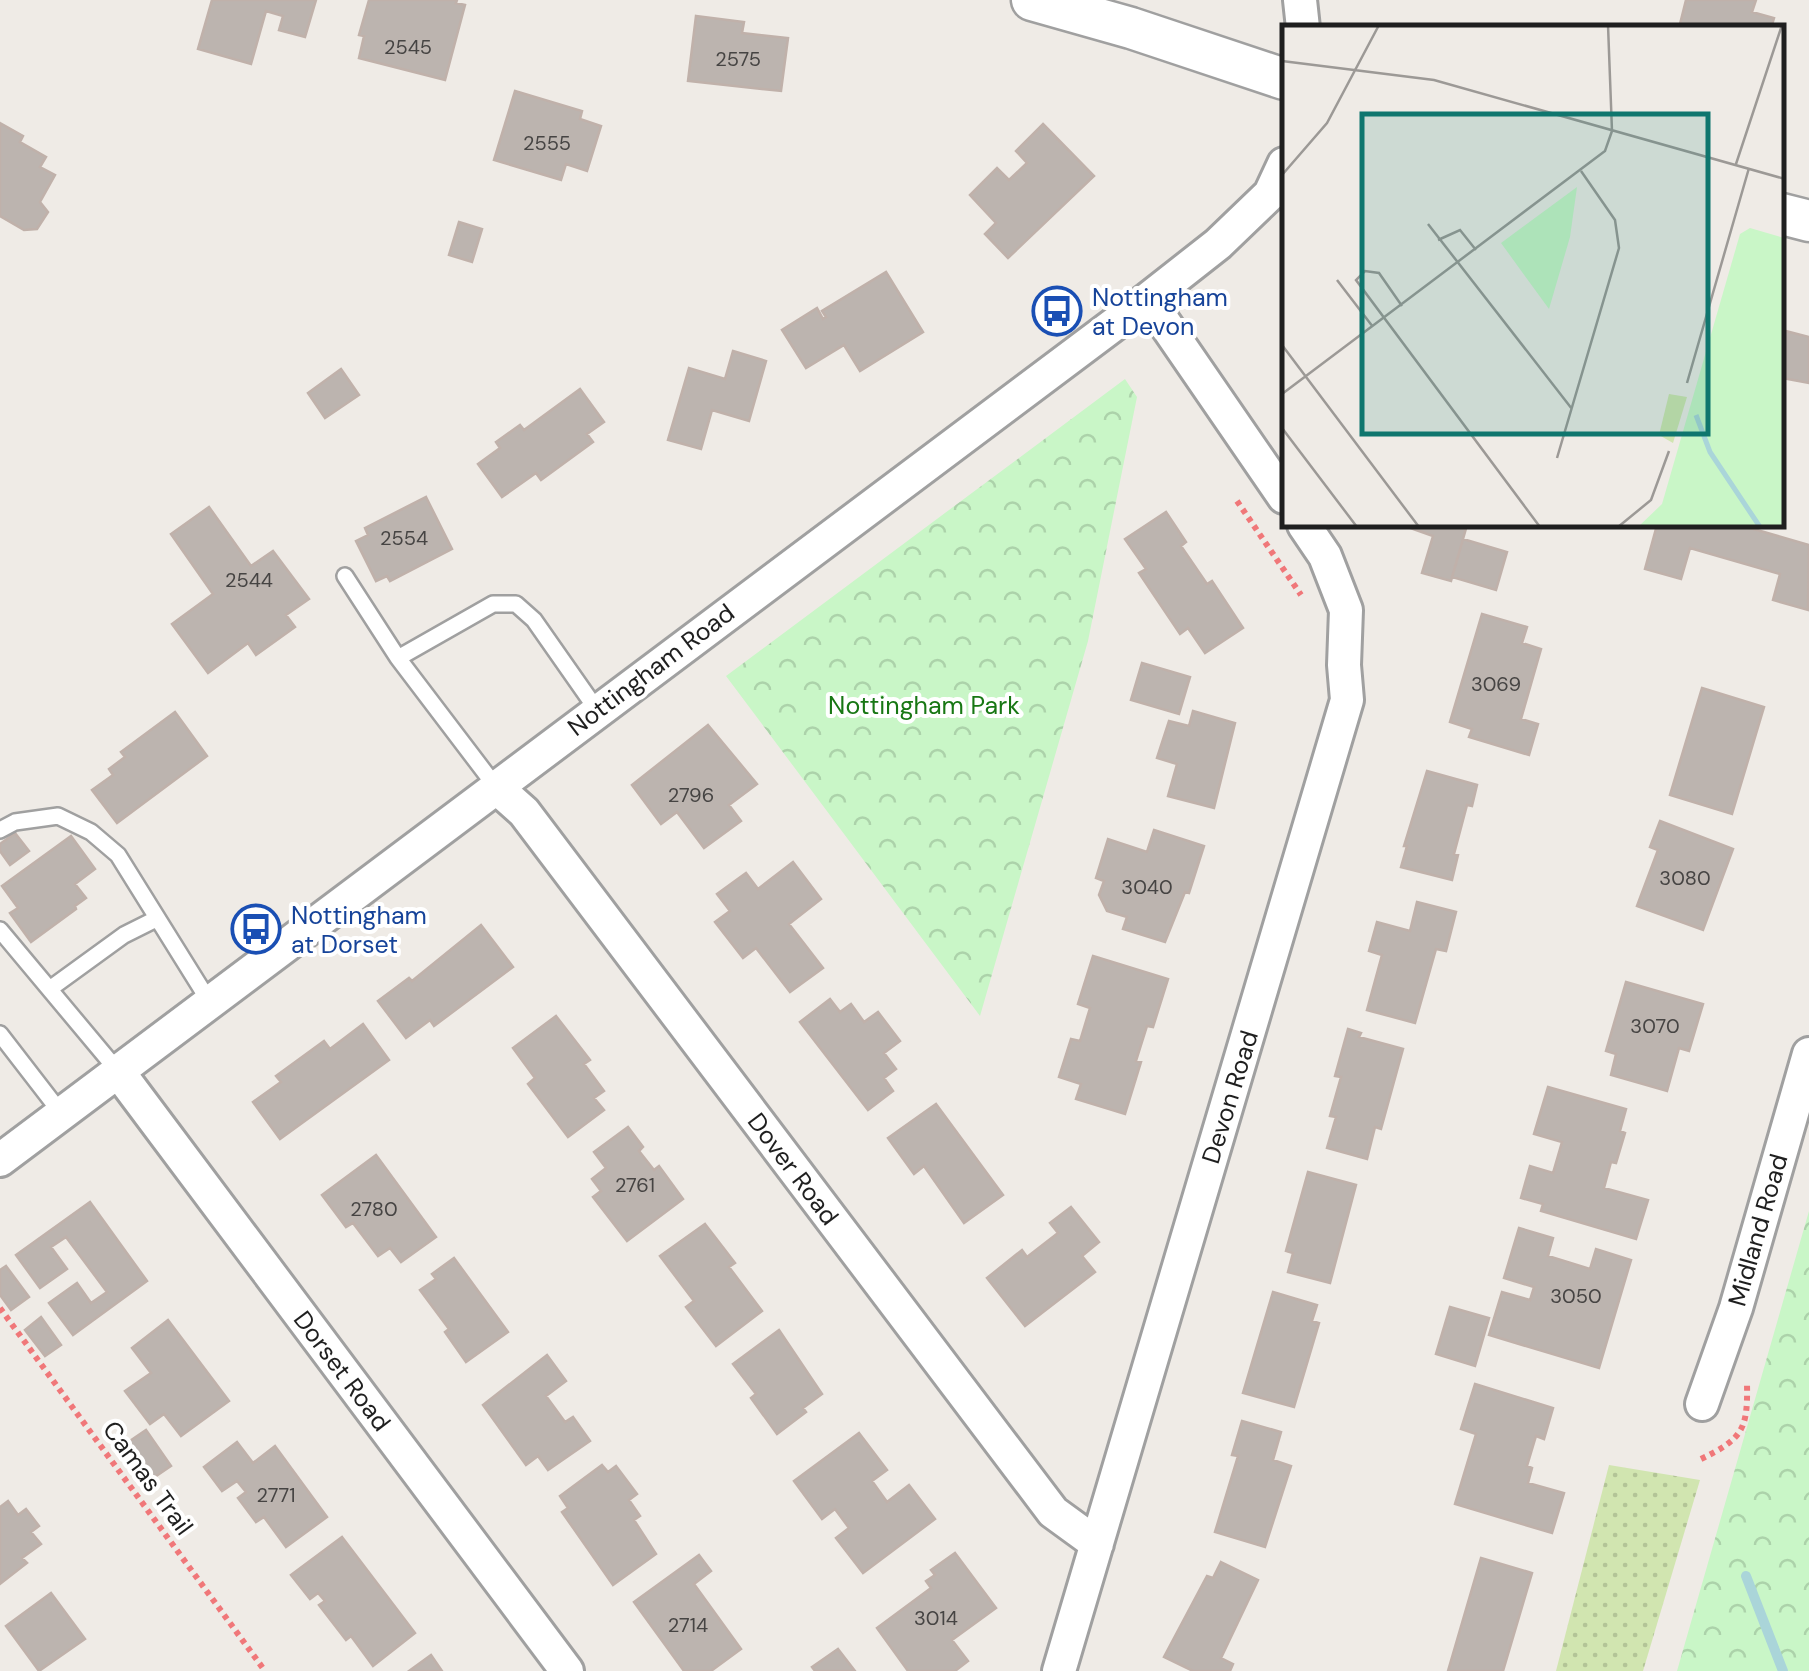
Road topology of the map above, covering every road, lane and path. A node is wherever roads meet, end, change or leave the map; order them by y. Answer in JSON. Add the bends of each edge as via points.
{"nodes":[{"id":1,"x":1032,"y":0,"type":"edge"},
{"id":2,"x":1300,"y":0,"type":"edge"},
{"id":3,"x":1303,"y":25,"type":"edge"},
{"id":4,"x":1282,"y":78,"type":"edge"},
{"id":5,"x":1282,"y":168,"type":"edge"},
{"id":6,"x":1784,"y":215,"type":"edge"},
{"id":7,"x":1809,"y":221,"type":"edge"},
{"id":8,"x":1148,"y":299,"type":"junction"},
{"id":9,"x":1282,"y":494,"type":"edge"},
{"id":10,"x":1238,"y":501,"type":"dead end"},
{"id":11,"x":1306,"y":528,"type":"edge"},
{"id":12,"x":345,"y":576,"type":"dead end"},
{"id":13,"x":1307,"y":609,"type":"dead end"},
{"id":14,"x":398,"y":658,"type":"junction"},
{"id":15,"x":598,"y":710,"type":"junction"},
{"id":16,"x":496,"y":787,"type":"junction"},
{"id":17,"x":0,"y":830,"type":"edge"},
{"id":18,"x":156,"y":919,"type":"junction"},
{"id":19,"x":0,"y":930,"type":"edge"},
{"id":20,"x":51,"y":988,"type":"junction"},
{"id":21,"x":209,"y":1001,"type":"junction"},
{"id":22,"x":0,"y":1034,"type":"edge"},
{"id":23,"x":1809,"y":1054,"type":"edge"},
{"id":24,"x":116,"y":1070,"type":"junction"},
{"id":25,"x":61,"y":1113,"type":"junction"},
{"id":26,"x":0,"y":1160,"type":"edge"},
{"id":27,"x":0,"y":1308,"type":"edge"},
{"id":28,"x":1702,"y":1404,"type":"dead end"},
{"id":29,"x":1098,"y":1544,"type":"junction"},
{"id":30,"x":265,"y":1671,"type":"edge"},
{"id":31,"x":567,"y":1671,"type":"edge"},
{"id":32,"x":1059,"y":1671,"type":"edge"}],
"edges":[{"from":1,"to":4,"type":"street"},
{"from":2,"to":3,"type":"street"},
{"from":5,"to":8,"type":"street","name":"Nottingham Road","via":[[1270,194]]},
{"from":6,"to":7,"type":"street"},
{"from":8,"to":9,"type":"street"},
{"from":8,"to":15,"type":"street","name":"Nottingham Road"},
{"from":10,"to":13,"type":"path"},
{"from":11,"to":29,"type":"street","name":"Devon Road","via":[[1346,610],[1347,700]]},
{"from":12,"to":14,"type":"lane"},
{"from":14,"to":15,"type":"lane","via":[[493,604],[516,604]]},
{"from":14,"to":16,"type":"lane"},
{"from":15,"to":16,"type":"street","name":"Nottingham Road"},
{"from":16,"to":21,"type":"street","name":"Nottingham Road"},
{"from":16,"to":29,"type":"street","name":"Dover Road","via":[[524,812],[1053,1512]]},
{"from":17,"to":18,"type":"lane","via":[[58,816],[91,832],[118,855]]},
{"from":18,"to":20,"type":"lane"},
{"from":18,"to":21,"type":"lane"},
{"from":19,"to":20,"type":"lane"},
{"from":20,"to":24,"type":"lane"},
{"from":21,"to":24,"type":"street","name":"Nottingham Road"},
{"from":22,"to":25,"type":"lane"},
{"from":23,"to":28,"type":"street","name":"Midland Road"},
{"from":24,"to":25,"type":"street","name":"Nottingham Road"},
{"from":24,"to":31,"type":"street","name":"Dorset Road"},
{"from":25,"to":26,"type":"street","name":"Nottingham Road"},
{"from":27,"to":30,"type":"path","name":"Camas Trail"},
{"from":29,"to":32,"type":"street","name":"Devon Road"}]}
